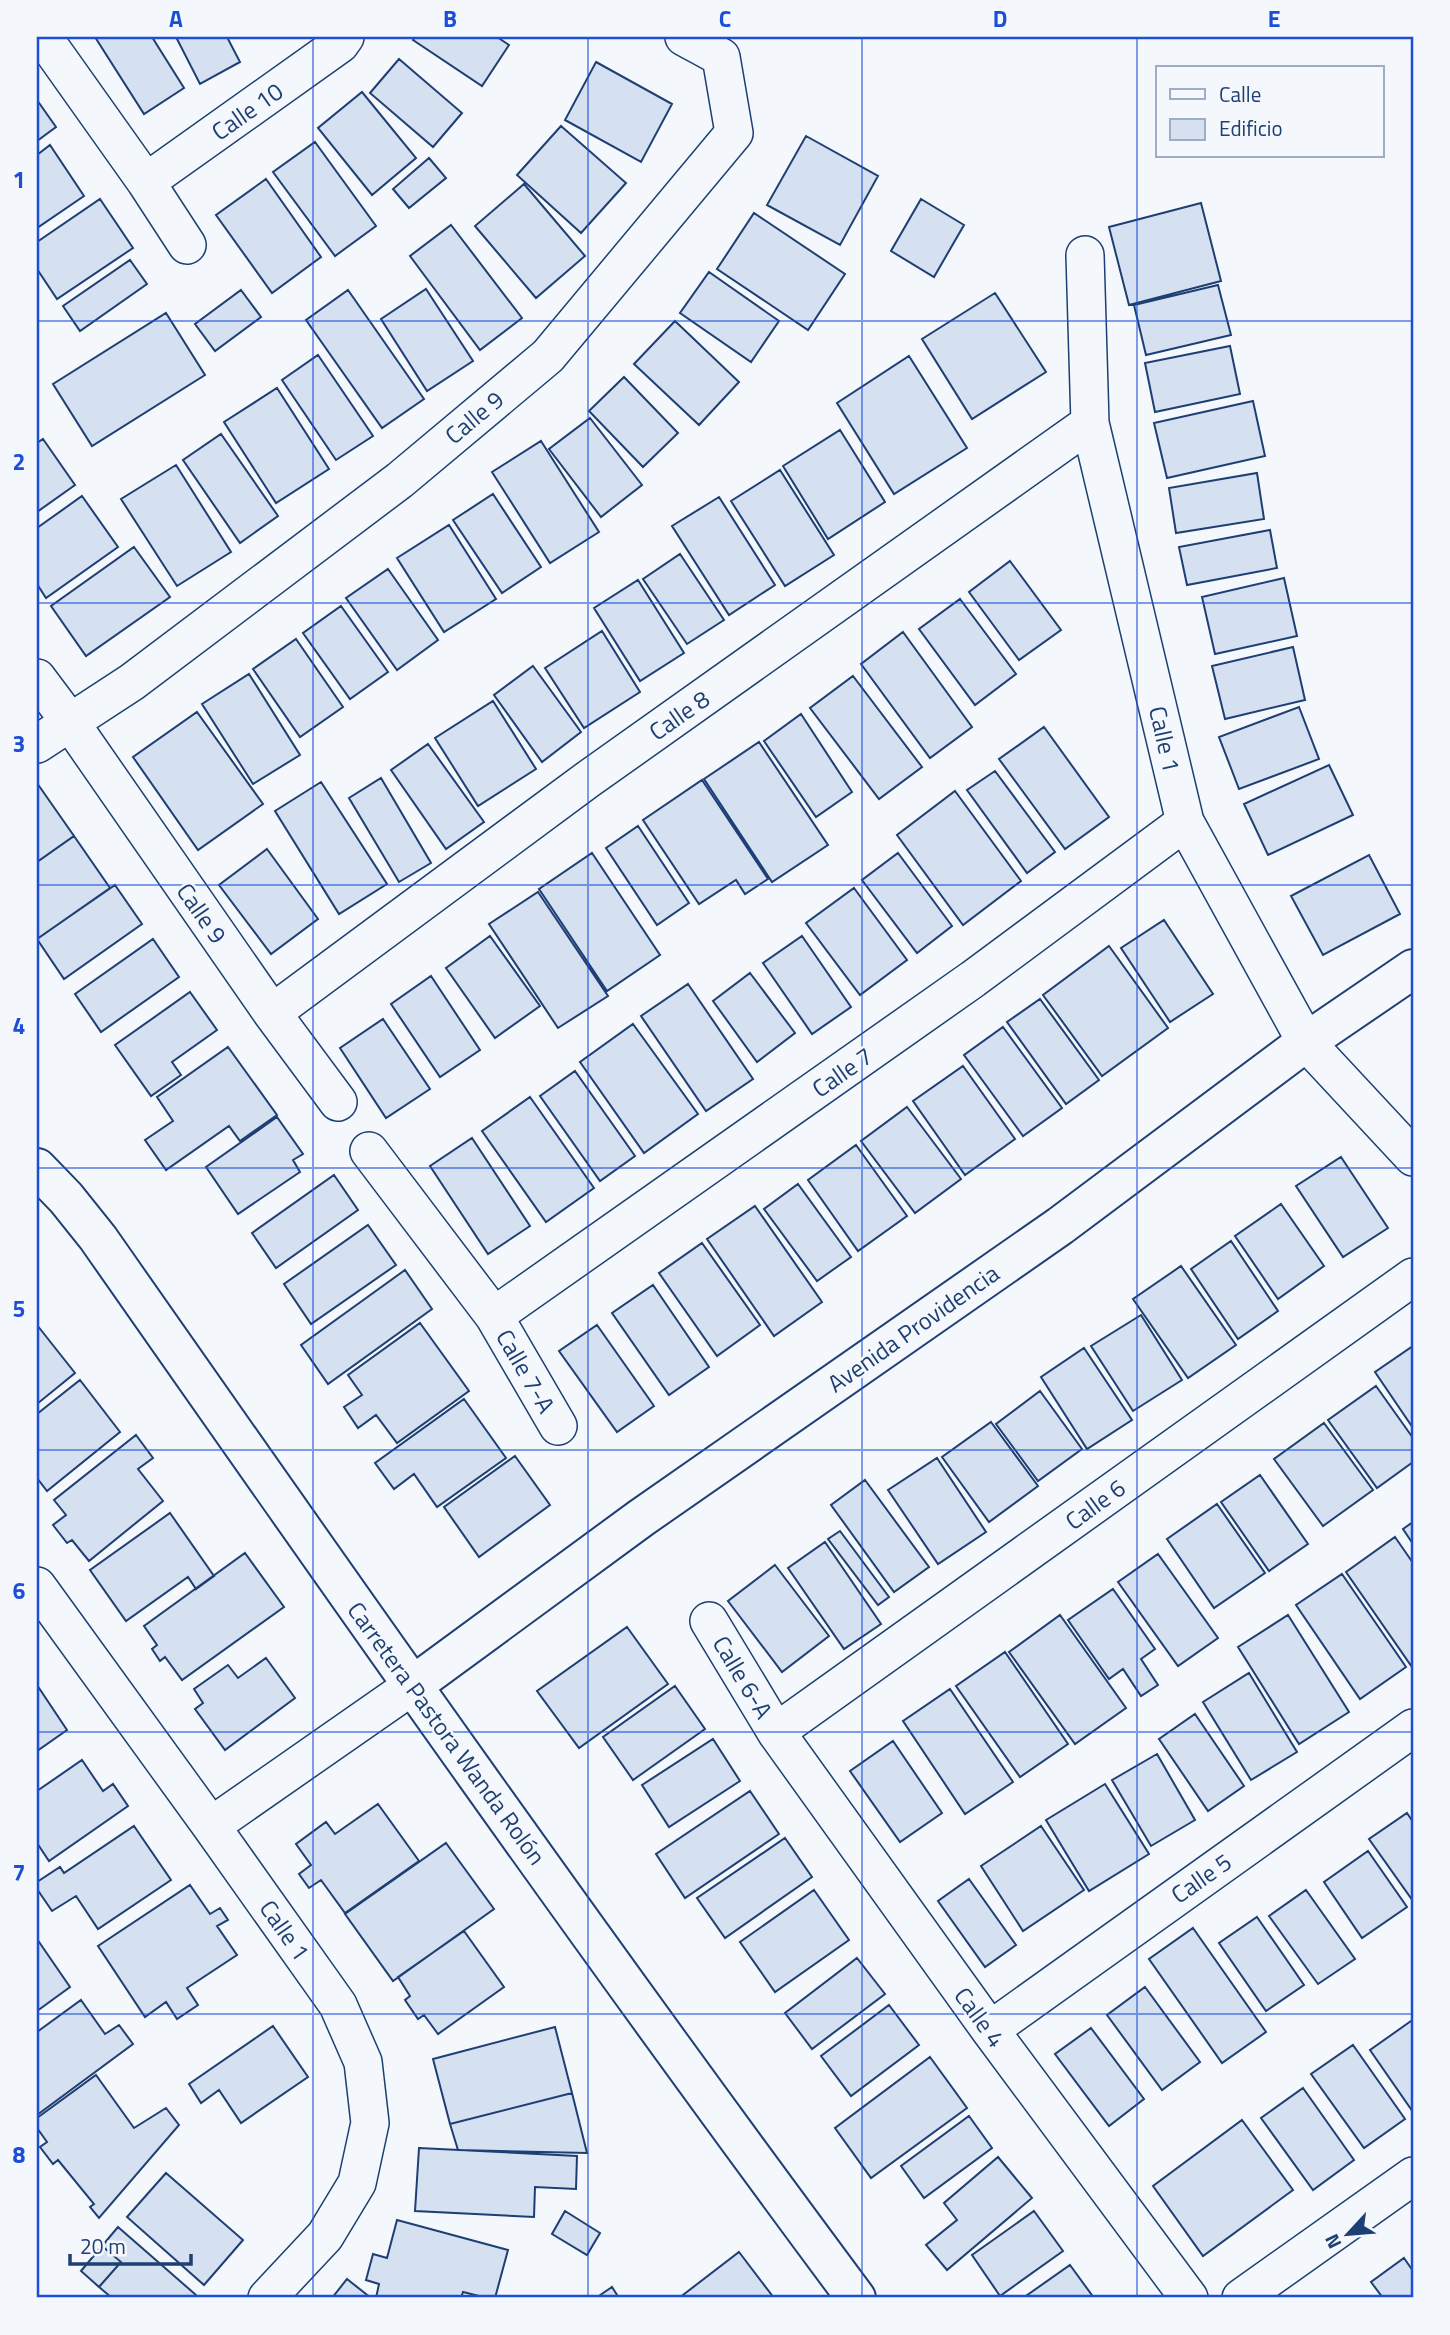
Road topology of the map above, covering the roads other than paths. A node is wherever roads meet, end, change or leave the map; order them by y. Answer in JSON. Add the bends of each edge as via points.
{"nodes":[{"id":1,"x":43,"y":37,"type":"edge"},
{"id":2,"x":345,"y":37,"type":"edge"},
{"id":3,"x":684,"y":37,"type":"edge"},
{"id":4,"x":146,"y":182,"type":"junction"},
{"id":5,"x":187,"y":245,"type":"dead end"},
{"id":6,"x":1085,"y":255,"type":"dead end"},
{"id":7,"x":1090,"y":423,"type":"junction"},
{"id":8,"x":37,"y":678,"type":"edge"},
{"id":9,"x":70,"y":722,"type":"junction"},
{"id":10,"x":37,"y":744,"type":"edge"},
{"id":11,"x":1185,"y":822,"type":"junction"},
{"id":12,"x":1413,"y":969,"type":"edge"},
{"id":13,"x":272,"y":1013,"type":"junction"},
{"id":14,"x":1306,"y":1042,"type":"junction"},
{"id":15,"x":338,"y":1102,"type":"dead end"},
{"id":16,"x":369,"y":1151,"type":"dead end"},
{"id":17,"x":1413,"y":1157,"type":"edge"},
{"id":18,"x":37,"y":1168,"type":"edge"},
{"id":19,"x":1413,"y":1276,"type":"edge"},
{"id":20,"x":494,"y":1316,"type":"junction"},
{"id":21,"x":558,"y":1426,"type":"dead end"},
{"id":22,"x":37,"y":1586,"type":"edge"},
{"id":23,"x":709,"y":1622,"type":"dead end"},
{"id":24,"x":412,"y":1686,"type":"junction"},
{"id":25,"x":1413,"y":1728,"type":"edge"},
{"id":26,"x":776,"y":1732,"type":"junction"},
{"id":27,"x":211,"y":1826,"type":"junction"},
{"id":28,"x":989,"y":2030,"type":"junction"},
{"id":29,"x":1413,"y":2176,"type":"edge"},
{"id":30,"x":267,"y":2298,"type":"edge"},
{"id":31,"x":856,"y":2298,"type":"edge"},
{"id":32,"x":1189,"y":2298,"type":"edge"},
{"id":33,"x":1241,"y":2298,"type":"edge"}],
"edges":[{"from":1,"to":4,"type":"street"},
{"from":2,"to":4,"type":"street","name":"Calle 10"},
{"from":3,"to":9,"type":"street","name":"Calle 9","via":[[721,57],[734,133],[548,356],[400,480],[131,682]]},
{"from":4,"to":5,"type":"street"},
{"from":6,"to":7,"type":"street","name":"Calle 1"},
{"from":7,"to":11,"type":"street","name":"Calle 1"},
{"from":7,"to":13,"type":"street","name":"Calle 8","via":[[587,780]]},
{"from":8,"to":9,"type":"street","name":"Calle 9"},
{"from":9,"to":10,"type":"street","name":"Calle 9"},
{"from":9,"to":13,"type":"street","name":"Calle 9"},
{"from":11,"to":14,"type":"street","name":"Calle 1"},
{"from":11,"to":20,"type":"street","name":"Calle 7","via":[[973,979]]},
{"from":12,"to":14,"type":"street","name":"Avenida Providencia"},
{"from":13,"to":15,"type":"street","name":"Calle 9"},
{"from":14,"to":17,"type":"street","name":"Calle 1"},
{"from":14,"to":24,"type":"street","name":"Avenida Providencia","via":[[1060,1226],[641,1518]]},
{"from":16,"to":20,"type":"street"},
{"from":18,"to":24,"type":"street","name":"Carretera Pastora Wanda Rolón","via":[[98,1238]]},
{"from":19,"to":26,"type":"street","name":"Calle 6"},
{"from":20,"to":21,"type":"street","name":"Calle 7-A"},
{"from":22,"to":27,"type":"street","name":"Calle 1"},
{"from":23,"to":26,"type":"street","name":"Calle 6-A"},
{"from":24,"to":27,"type":"street"},
{"from":24,"to":31,"type":"street","name":"Carretera Pastora Wanda Rolón"},
{"from":25,"to":28,"type":"street","name":"Calle 5"},
{"from":26,"to":28,"type":"street","name":"Calle 4"},
{"from":27,"to":30,"type":"street","name":"Calle 1","via":[[338,2005],[363,2062],[370,2123],[357,2183],[325,2236]]},
{"from":28,"to":32,"type":"street","name":"Calle 4"},
{"from":29,"to":33,"type":"street"}]}
